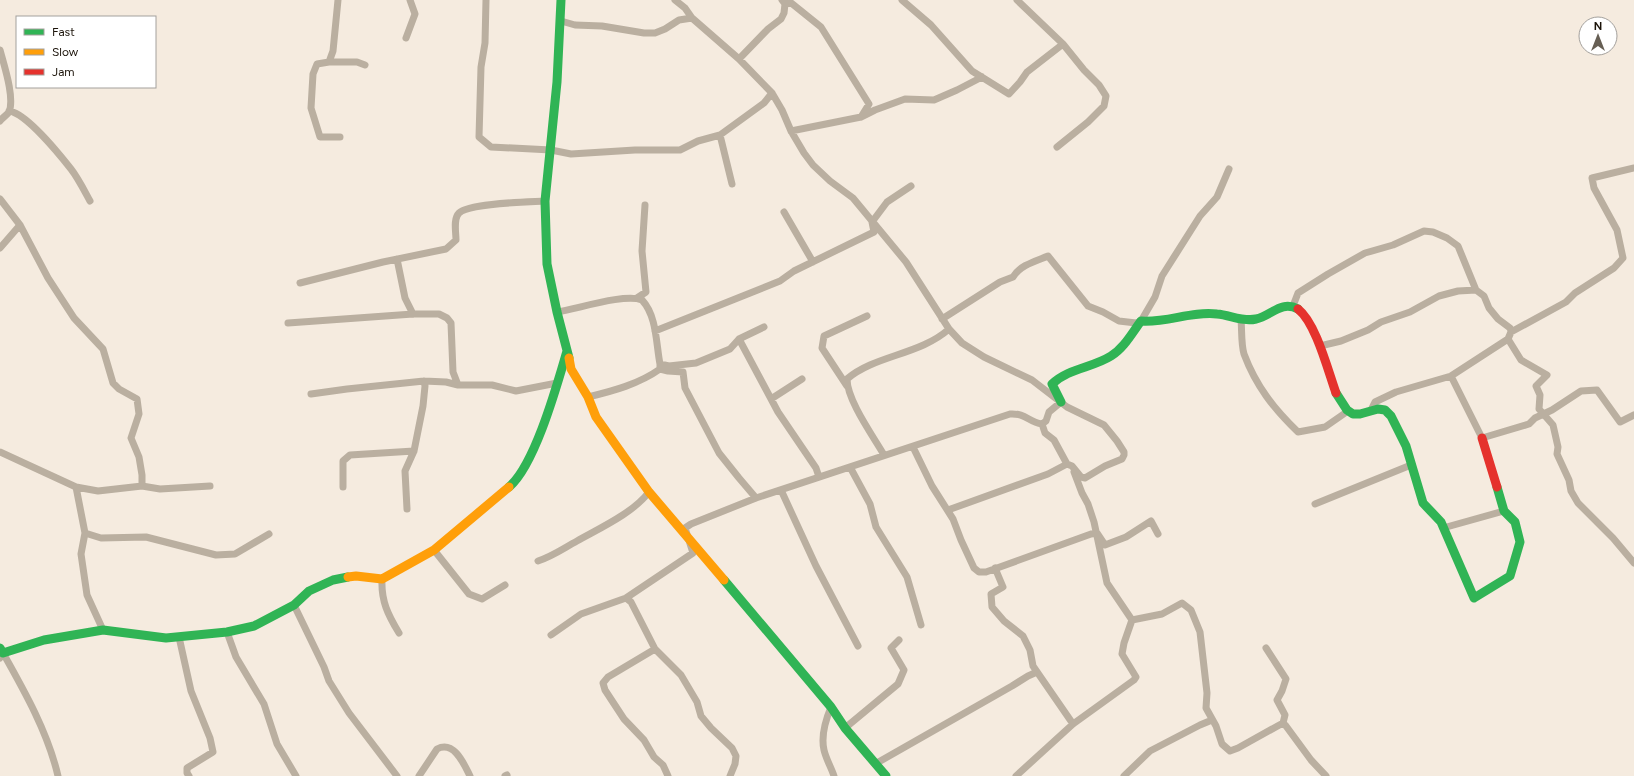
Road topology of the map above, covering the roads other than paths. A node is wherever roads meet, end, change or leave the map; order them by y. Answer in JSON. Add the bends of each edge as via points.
{"nodes":[{"id":1,"x":338,"y":0,"type":"edge"},
{"id":2,"x":410,"y":0,"type":"edge"},
{"id":3,"x":486,"y":0,"type":"edge"},
{"id":4,"x":562,"y":0,"type":"edge"},
{"id":5,"x":675,"y":0,"type":"edge"},
{"id":6,"x":902,"y":0,"type":"edge"},
{"id":7,"x":1017,"y":0,"type":"edge"},
{"id":8,"x":784,"y":2,"type":"edge"},
{"id":9,"x":692,"y":18,"type":"junction"},
{"id":10,"x":561,"y":21,"type":"junction"},
{"id":11,"x":406,"y":38,"type":"dead end"},
{"id":12,"x":1063,"y":44,"type":"junction"},
{"id":13,"x":0,"y":50,"type":"edge"},
{"id":14,"x":740,"y":59,"type":"junction"},
{"id":15,"x":329,"y":62,"type":"junction"},
{"id":16,"x":365,"y":65,"type":"dead end"},
{"id":17,"x":982,"y":77,"type":"junction"},
{"id":18,"x":772,"y":93,"type":"junction"},
{"id":19,"x":9,"y":111,"type":"junction"},
{"id":20,"x":861,"y":117,"type":"junction"},
{"id":21,"x":0,"y":121,"type":"edge"},
{"id":22,"x":791,"y":131,"type":"junction"},
{"id":23,"x":720,"y":135,"type":"junction"},
{"id":24,"x":340,"y":137,"type":"dead end"},
{"id":25,"x":1057,"y":147,"type":"dead end"},
{"id":26,"x":551,"y":150,"type":"junction"},
{"id":27,"x":1634,"y":168,"type":"edge"},
{"id":28,"x":1229,"y":169,"type":"dead end"},
{"id":29,"x":732,"y":184,"type":"dead end"},
{"id":30,"x":911,"y":186,"type":"dead end"},
{"id":31,"x":0,"y":199,"type":"edge"},
{"id":32,"x":90,"y":201,"type":"dead end"},
{"id":33,"x":545,"y":201,"type":"junction"},
{"id":34,"x":645,"y":205,"type":"dead end"},
{"id":35,"x":784,"y":212,"type":"dead end"},
{"id":36,"x":872,"y":222,"type":"junction"},
{"id":37,"x":20,"y":225,"type":"junction"},
{"id":38,"x":0,"y":248,"type":"edge"},
{"id":39,"x":397,"y":259,"type":"junction"},
{"id":40,"x":813,"y":262,"type":"junction"},
{"id":41,"x":300,"y":283,"type":"dead end"},
{"id":42,"x":1476,"y":290,"type":"junction"},
{"id":43,"x":646,"y":292,"type":"junction"},
{"id":44,"x":637,"y":298,"type":"junction"},
{"id":45,"x":646,"y":305,"type":"junction"},
{"id":46,"x":1293,"y":306,"type":"junction"},
{"id":47,"x":557,"y":312,"type":"junction"},
{"id":48,"x":413,"y":314,"type":"junction"},
{"id":49,"x":867,"y":316,"type":"dead end"},
{"id":50,"x":942,"y":319,"type":"junction"},
{"id":51,"x":1241,"y":320,"type":"junction"},
{"id":52,"x":1141,"y":321,"type":"junction"},
{"id":53,"x":288,"y":322,"type":"dead end"},
{"id":54,"x":764,"y":327,"type":"dead end"},
{"id":55,"x":949,"y":329,"type":"junction"},
{"id":56,"x":656,"y":331,"type":"junction"},
{"id":57,"x":1509,"y":335,"type":"junction"},
{"id":58,"x":739,"y":339,"type":"junction"},
{"id":59,"x":1320,"y":346,"type":"junction"},
{"id":60,"x":568,"y":349,"type":"junction"},
{"id":61,"x":660,"y":367,"type":"junction"},
{"id":62,"x":453,"y":372,"type":"junction"},
{"id":63,"x":1451,"y":376,"type":"junction"},
{"id":64,"x":802,"y":379,"type":"dead end"},
{"id":65,"x":424,"y":381,"type":"junction"},
{"id":66,"x":446,"y":382,"type":"junction"},
{"id":67,"x":557,"y":383,"type":"junction"},
{"id":68,"x":458,"y":385,"type":"junction"},
{"id":69,"x":847,"y":386,"type":"junction"},
{"id":70,"x":311,"y":394,"type":"dead end"},
{"id":71,"x":588,"y":397,"type":"junction"},
{"id":72,"x":771,"y":398,"type":"junction"},
{"id":73,"x":1061,"y":402,"type":"junction"},
{"id":74,"x":1371,"y":410,"type":"junction"},
{"id":75,"x":1348,"y":411,"type":"junction"},
{"id":76,"x":1542,"y":414,"type":"junction"},
{"id":77,"x":1634,"y":415,"type":"edge"},
{"id":78,"x":1042,"y":424,"type":"junction"},
{"id":79,"x":1482,"y":438,"type":"junction"},
{"id":80,"x":914,"y":447,"type":"junction"},
{"id":81,"x":414,"y":451,"type":"junction"},
{"id":82,"x":0,"y":452,"type":"edge"},
{"id":83,"x":884,"y":455,"type":"junction"},
{"id":84,"x":1069,"y":465,"type":"junction"},
{"id":85,"x":1411,"y":465,"type":"junction"},
{"id":86,"x":850,"y":467,"type":"junction"},
{"id":87,"x":819,"y":477,"type":"junction"},
{"id":88,"x":142,"y":486,"type":"junction"},
{"id":89,"x":210,"y":486,"type":"dead end"},
{"id":90,"x":76,"y":487,"type":"junction"},
{"id":91,"x":343,"y":487,"type":"dead end"},
{"id":92,"x":781,"y":490,"type":"junction"},
{"id":93,"x":649,"y":492,"type":"junction"},
{"id":94,"x":756,"y":498,"type":"junction"},
{"id":95,"x":1315,"y":504,"type":"dead end"},
{"id":96,"x":406,"y":509,"type":"dead end"},
{"id":97,"x":948,"y":510,"type":"junction"},
{"id":98,"x":1504,"y":511,"type":"junction"},
{"id":99,"x":1443,"y":528,"type":"junction"},
{"id":100,"x":85,"y":533,"type":"junction"},
{"id":101,"x":1097,"y":533,"type":"junction"},
{"id":102,"x":269,"y":534,"type":"dead end"},
{"id":103,"x":1158,"y":534,"type":"dead end"},
{"id":104,"x":686,"y":535,"type":"junction"},
{"id":105,"x":434,"y":550,"type":"junction"},
{"id":106,"x":538,"y":561,"type":"dead end"},
{"id":107,"x":1634,"y":563,"type":"edge"},
{"id":108,"x":995,"y":568,"type":"junction"},
{"id":109,"x":382,"y":579,"type":"junction"},
{"id":110,"x":505,"y":584,"type":"dead end"},
{"id":111,"x":626,"y":598,"type":"junction"},
{"id":112,"x":294,"y":604,"type":"junction"},
{"id":113,"x":1132,"y":620,"type":"junction"},
{"id":114,"x":921,"y":625,"type":"dead end"},
{"id":115,"x":103,"y":630,"type":"junction"},
{"id":116,"x":227,"y":632,"type":"junction"},
{"id":117,"x":399,"y":633,"type":"dead end"},
{"id":118,"x":551,"y":635,"type":"dead end"},
{"id":119,"x":179,"y":637,"type":"junction"},
{"id":120,"x":899,"y":640,"type":"dead end"},
{"id":121,"x":858,"y":646,"type":"dead end"},
{"id":122,"x":1266,"y":648,"type":"dead end"},
{"id":123,"x":655,"y":649,"type":"junction"},
{"id":124,"x":1,"y":653,"type":"edge"},
{"id":125,"x":1037,"y":672,"type":"junction"},
{"id":126,"x":830,"y":707,"type":"junction"},
{"id":127,"x":1212,"y":720,"type":"junction"},
{"id":128,"x":1282,"y":723,"type":"junction"},
{"id":129,"x":1073,"y":724,"type":"junction"},
{"id":130,"x":845,"y":728,"type":"junction"},
{"id":131,"x":875,"y":764,"type":"junction"},
{"id":132,"x":58,"y":776,"type":"edge"},
{"id":133,"x":189,"y":776,"type":"edge"},
{"id":134,"x":296,"y":776,"type":"edge"},
{"id":135,"x":397,"y":776,"type":"edge"},
{"id":136,"x":419,"y":776,"type":"edge"},
{"id":137,"x":470,"y":776,"type":"edge"},
{"id":138,"x":668,"y":776,"type":"edge"},
{"id":139,"x":730,"y":776,"type":"edge"},
{"id":140,"x":834,"y":776,"type":"edge"},
{"id":141,"x":886,"y":776,"type":"edge"},
{"id":142,"x":1016,"y":776,"type":"edge"},
{"id":143,"x":1124,"y":776,"type":"edge"},
{"id":144,"x":1326,"y":776,"type":"edge"}],
"edges":[{"from":1,"to":15,"type":"street","via":[[333,51]]},
{"from":2,"to":11,"type":"street","via":[[415,14]]},
{"from":3,"to":26,"type":"street","via":[[479,136],[491,147]]},
{"from":4,"to":10,"type":"street"},
{"from":5,"to":9,"type":"street"},
{"from":6,"to":17,"type":"street","via":[[931,25],[972,71]]},
{"from":7,"to":12,"type":"street"},
{"from":8,"to":14,"type":"street","via":[[781,19]]},
{"from":8,"to":20,"type":"street","via":[[790,2],[821,27],[869,104]]},
{"from":9,"to":10,"type":"street","via":[[679,20],[655,33],[575,25]]},
{"from":9,"to":14,"type":"street"},
{"from":10,"to":26,"type":"street"},
{"from":12,"to":17,"type":"street","via":[[1030,69],[1009,94]]},
{"from":12,"to":25,"type":"street","via":[[1106,96],[1104,106]]},
{"from":13,"to":19,"type":"street","via":[[8,80]]},
{"from":14,"to":18,"type":"street"},
{"from":15,"to":16,"type":"street","via":[[357,62]]},
{"from":15,"to":24,"type":"street","via":[[317,64],[313,74],[312,108],[320,137]]},
{"from":17,"to":20,"type":"street","via":[[934,100],[905,99]]},
{"from":18,"to":22,"type":"street"},
{"from":18,"to":23,"type":"street","via":[[764,103]]},
{"from":19,"to":21,"type":"street"},
{"from":19,"to":32,"type":"street","via":[[22,116],[44,138],[72,170]]},
{"from":20,"to":22,"type":"street"},
{"from":22,"to":36,"type":"street","via":[[813,165],[853,198]]},
{"from":23,"to":26,"type":"street","via":[[698,141],[680,150],[571,154]]},
{"from":23,"to":29,"type":"street"},
{"from":26,"to":33,"type":"street"},
{"from":27,"to":57,"type":"street","via":[[1592,178],[1594,188],[1617,230],[1623,258],[1614,268],[1575,293],[1566,302]]},
{"from":28,"to":52,"type":"street","via":[[1217,197],[1200,216],[1162,276],[1155,297]]},
{"from":30,"to":36,"type":"street","via":[[887,202]]},
{"from":31,"to":37,"type":"street"},
{"from":33,"to":39,"type":"street","via":[[490,204],[464,210],[459,212],[456,218],[456,240],[446,250]]},
{"from":33,"to":47,"type":"street","via":[[547,264]]},
{"from":34,"to":43,"type":"street","via":[[642,251]]},
{"from":35,"to":40,"type":"street"},
{"from":36,"to":40,"type":"street","via":[[874,232]]},
{"from":36,"to":50,"type":"street","via":[[906,262]]},
{"from":37,"to":38,"type":"street"},
{"from":37,"to":88,"type":"street","via":[[48,278],[74,318],[103,349],[113,383],[119,390],[138,399],[139,414],[131,438],[140,457]]},
{"from":39,"to":41,"type":"street"},
{"from":39,"to":48,"type":"street","via":[[405,298]]},
{"from":40,"to":56,"type":"street","via":[[780,281]]},
{"from":42,"to":46,"type":"street","via":[[1458,246],[1447,238],[1424,231],[1393,245],[1365,253],[1328,274],[1298,293]]},
{"from":42,"to":57,"type":"street","via":[[1484,296],[1498,319],[1510,328]]},
{"from":42,"to":59,"type":"street","via":[[1438,296],[1410,312],[1381,322],[1368,330],[1342,341]]},
{"from":43,"to":44,"type":"street"},
{"from":43,"to":45,"type":"street"},
{"from":44,"to":45,"type":"street"},
{"from":44,"to":47,"type":"street","via":[[593,303]]},
{"from":45,"to":56,"type":"street"},
{"from":46,"to":51,"type":"street","via":[[1278,307],[1261,318]]},
{"from":46,"to":59,"type":"street","via":[[1304,316]]},
{"from":47,"to":60,"type":"street"},
{"from":48,"to":53,"type":"street"},
{"from":48,"to":62,"type":"street","via":[[439,314],[451,323]]},
{"from":49,"to":69,"type":"street","via":[[824,336],[822,348]]},
{"from":50,"to":52,"type":"street","via":[[1000,282],[1013,277],[1029,263],[1048,256],[1088,306],[1119,321]]},
{"from":50,"to":55,"type":"street"},
{"from":51,"to":52,"type":"street","via":[[1228,315],[1207,313],[1190,314],[1164,321]]},
{"from":51,"to":75,"type":"street","via":[[1244,352],[1265,396],[1298,432],[1325,427]]},
{"from":52,"to":73,"type":"street","via":[[1125,343],[1111,356],[1058,376],[1052,384]]},
{"from":54,"to":58,"type":"street"},
{"from":55,"to":69,"type":"street","via":[[939,338],[909,352],[874,363],[856,372],[848,379]]},
{"from":55,"to":73,"type":"street","via":[[962,343],[984,358],[1032,380]]},
{"from":56,"to":61,"type":"street"},
{"from":57,"to":63,"type":"street"},
{"from":57,"to":76,"type":"street","via":[[1521,360],[1547,375],[1536,386],[1540,395],[1539,409]]},
{"from":58,"to":61,"type":"street","via":[[730,349],[696,363]]},
{"from":58,"to":72,"type":"street"},
{"from":59,"to":75,"type":"street","via":[[1338,399]]},
{"from":60,"to":67,"type":"street"},
{"from":60,"to":71,"type":"street","via":[[571,369]]},
{"from":61,"to":71,"type":"street","via":[[651,376]]},
{"from":61,"to":94,"type":"street","via":[[668,372],[683,372],[685,388],[719,453]]},
{"from":62,"to":66,"type":"street"},
{"from":62,"to":68,"type":"street"},
{"from":63,"to":74,"type":"street","via":[[1396,392],[1374,402]]},
{"from":63,"to":79,"type":"street"},
{"from":64,"to":72,"type":"street"},
{"from":65,"to":66,"type":"street"},
{"from":65,"to":70,"type":"street"},
{"from":65,"to":81,"type":"street","via":[[426,386]]},
{"from":66,"to":68,"type":"street"},
{"from":67,"to":68,"type":"street","via":[[516,391],[492,385]]},
{"from":67,"to":105,"type":"street","via":[[533,449],[517,480]]},
{"from":69,"to":83,"type":"street","via":[[851,398]]},
{"from":71,"to":93,"type":"street","via":[[596,417]]},
{"from":72,"to":87,"type":"street","via":[[816,468]]},
{"from":73,"to":78,"type":"street","via":[[1049,412]]},
{"from":73,"to":84,"type":"street","via":[[1104,425],[1124,452],[1122,459],[1086,478],[1081,477]]},
{"from":74,"to":75,"type":"street","via":[[1359,415]]},
{"from":74,"to":85,"type":"street","via":[[1378,408],[1390,414]]},
{"from":76,"to":77,"type":"street","via":[[1581,391],[1597,390],[1620,422]]},
{"from":76,"to":79,"type":"street","via":[[1529,424]]},
{"from":76,"to":107,"type":"street","via":[[1553,425],[1557,454],[1578,503]]},
{"from":78,"to":80,"type":"street","via":[[1033,423],[1024,415],[1010,414]]},
{"from":78,"to":84,"type":"street","via":[[1045,433],[1054,440]]},
{"from":79,"to":98,"type":"street"},
{"from":80,"to":83,"type":"street"},
{"from":80,"to":97,"type":"street","via":[[932,486]]},
{"from":81,"to":91,"type":"street","via":[[350,455],[343,461]]},
{"from":81,"to":96,"type":"street","via":[[405,470]]},
{"from":82,"to":90,"type":"street"},
{"from":83,"to":86,"type":"street"},
{"from":84,"to":97,"type":"street"},
{"from":84,"to":101,"type":"street","via":[[1088,504]]},
{"from":85,"to":95,"type":"street"},
{"from":85,"to":99,"type":"street","via":[[1423,503],[1440,520]]},
{"from":86,"to":87,"type":"street"},
{"from":86,"to":114,"type":"street","via":[[870,504],[876,527],[907,577]]},
{"from":87,"to":92,"type":"street"},
{"from":88,"to":89,"type":"street","via":[[160,489]]},
{"from":88,"to":90,"type":"street","via":[[98,490]]},
{"from":90,"to":100,"type":"street"},
{"from":92,"to":94,"type":"street"},
{"from":92,"to":121,"type":"street","via":[[816,566]]},
{"from":93,"to":104,"type":"street"},
{"from":93,"to":106,"type":"street","via":[[642,501],[626,512],[552,557]]},
{"from":94,"to":104,"type":"street","via":[[691,524],[685,528]]},
{"from":97,"to":108,"type":"street","via":[[974,568],[979,572]]},
{"from":98,"to":99,"type":"street"},
{"from":98,"to":99,"type":"street","via":[[1515,522],[1520,542],[1510,576],[1474,598]]},
{"from":100,"to":102,"type":"street","via":[[101,538],[146,537],[216,555],[235,554]]},
{"from":100,"to":115,"type":"street","via":[[81,554],[87,595]]},
{"from":101,"to":103,"type":"street","via":[[1106,545],[1126,537],[1151,521]]},
{"from":101,"to":108,"type":"street"},
{"from":101,"to":113,"type":"street","via":[[1107,583]]},
{"from":104,"to":111,"type":"street","via":[[692,553]]},
{"from":104,"to":126,"type":"street"},
{"from":105,"to":109,"type":"street"},
{"from":105,"to":110,"type":"street","via":[[470,594],[482,599]]},
{"from":108,"to":125,"type":"street","via":[[1003,587],[991,594],[992,607],[1004,621],[1023,636]]},
{"from":109,"to":112,"type":"street","via":[[356,576],[333,580],[309,591]]},
{"from":109,"to":117,"type":"street","via":[[381,592],[385,607]]},
{"from":111,"to":118,"type":"street","via":[[581,614]]},
{"from":111,"to":123,"type":"street","via":[[631,602]]},
{"from":112,"to":116,"type":"street","via":[[254,626]]},
{"from":112,"to":135,"type":"street","via":[[329,681],[349,713]]},
{"from":113,"to":127,"type":"street","via":[[1162,614],[1182,603],[1191,610],[1200,632],[1207,693],[1206,708]]},
{"from":113,"to":129,"type":"street","via":[[1122,654],[1136,677]]},
{"from":115,"to":119,"type":"street","via":[[166,638]]},
{"from":115,"to":124,"type":"street","via":[[44,640]]},
{"from":116,"to":119,"type":"street"},
{"from":116,"to":134,"type":"street","via":[[236,657],[264,704],[277,744]]},
{"from":119,"to":133,"type":"street","via":[[191,692],[210,738],[212,752],[187,768]]},
{"from":120,"to":130,"type":"street","via":[[891,648],[904,670],[898,684]]},
{"from":122,"to":128,"type":"street","via":[[1286,679],[1277,700],[1285,715]]},
{"from":123,"to":138,"type":"street","via":[[608,677],[604,683],[605,690],[624,718],[663,765]]},
{"from":123,"to":139,"type":"street","via":[[681,675],[697,702],[701,716],[732,748],[736,756]]},
{"from":124,"to":132,"type":"street","via":[[34,713]]},
{"from":125,"to":129,"type":"street"},
{"from":125,"to":131,"type":"street"},
{"from":126,"to":130,"type":"street"},
{"from":126,"to":140,"type":"street","via":[[823,744]]},
{"from":127,"to":128,"type":"street","via":[[1222,744],[1230,750]]},
{"from":127,"to":143,"type":"street","via":[[1150,751]]},
{"from":128,"to":144,"type":"street"},
{"from":129,"to":142,"type":"street"},
{"from":130,"to":131,"type":"street"},
{"from":131,"to":141,"type":"street"},
{"from":136,"to":137,"type":"street","via":[[441,747],[455,751]]}]}
